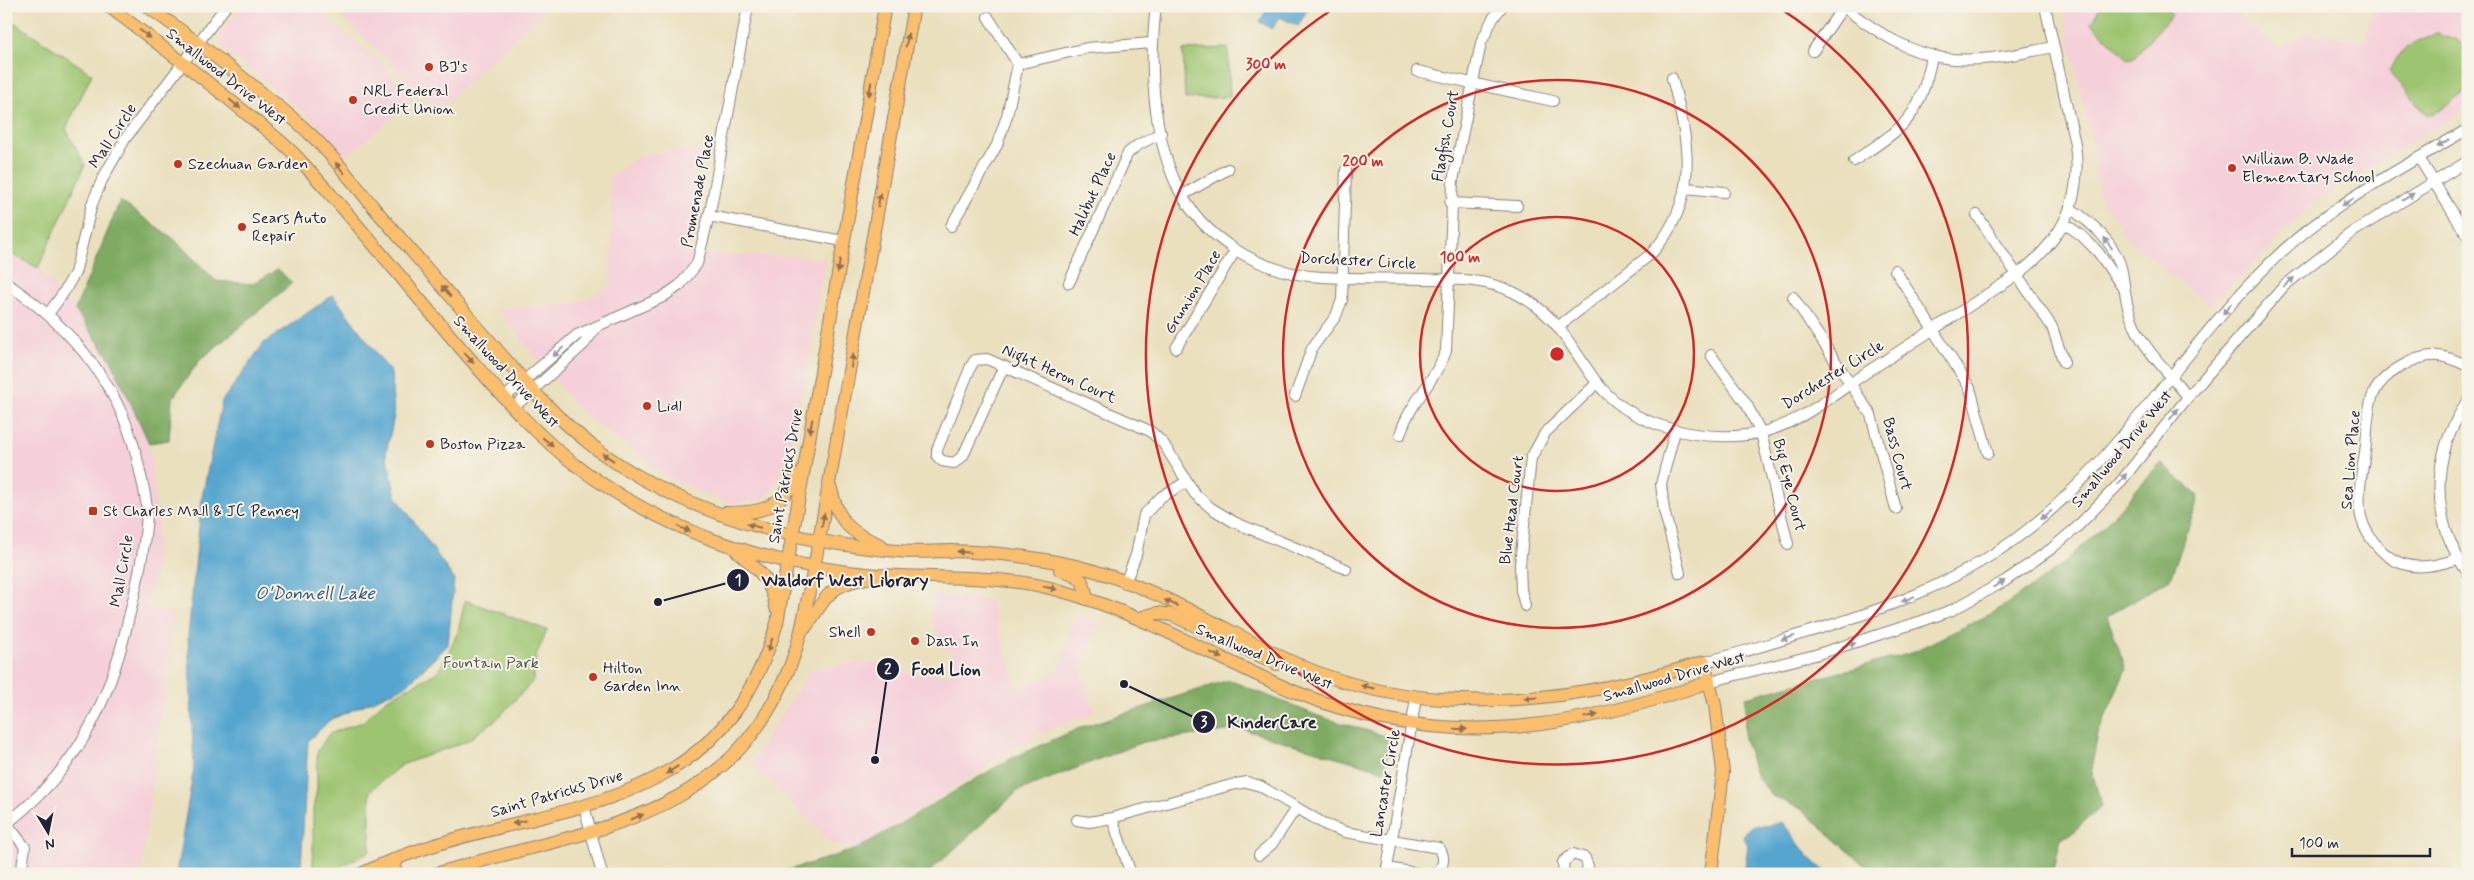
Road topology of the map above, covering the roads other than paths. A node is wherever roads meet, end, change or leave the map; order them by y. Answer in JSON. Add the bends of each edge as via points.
{"nodes":[{"id":1,"x":108,"y":6,"type":"edge"},
{"id":2,"x":147,"y":6,"type":"edge"},
{"id":3,"x":226,"y":6,"type":"edge"},
{"id":4,"x":748,"y":6,"type":"edge"},
{"id":5,"x":885,"y":6,"type":"edge"},
{"id":6,"x":914,"y":6,"type":"edge"},
{"id":7,"x":1156,"y":6,"type":"edge"},
{"id":8,"x":1502,"y":6,"type":"edge"},
{"id":9,"x":2045,"y":6,"type":"edge"},
{"id":10,"x":1842,"y":7,"type":"edge"},
{"id":11,"x":988,"y":17,"type":"dead end"},
{"id":12,"x":198,"y":43,"type":"junction"},
{"id":13,"x":1152,"y":43,"type":"junction"},
{"id":14,"x":2053,"y":47,"type":"junction"},
{"id":15,"x":1813,"y":51,"type":"dead end"},
{"id":16,"x":1932,"y":57,"type":"junction"},
{"id":17,"x":183,"y":62,"type":"junction"},
{"id":18,"x":1018,"y":64,"type":"junction"},
{"id":19,"x":1417,"y":71,"type":"dead end"},
{"id":20,"x":1672,"y":78,"type":"dead end"},
{"id":21,"x":1472,"y":83,"type":"junction"},
{"id":22,"x":1553,"y":101,"type":"dead end"},
{"id":23,"x":2468,"y":129,"type":"edge"},
{"id":24,"x":1161,"y":134,"type":"junction"},
{"id":25,"x":2419,"y":158,"type":"junction"},
{"id":26,"x":1854,"y":161,"type":"dead end"},
{"id":27,"x":2468,"y":161,"type":"edge"},
{"id":28,"x":1228,"y":169,"type":"dead end"},
{"id":29,"x":1346,"y":170,"type":"dead end"},
{"id":30,"x":2433,"y":182,"type":"junction"},
{"id":31,"x":1686,"y":188,"type":"junction"},
{"id":32,"x":1724,"y":192,"type":"dead end"},
{"id":33,"x":1183,"y":195,"type":"junction"},
{"id":34,"x":1450,"y":203,"type":"junction"},
{"id":35,"x":1517,"y":206,"type":"dead end"},
{"id":36,"x":2070,"y":208,"type":"junction"},
{"id":37,"x":1977,"y":215,"type":"dead end"},
{"id":38,"x":710,"y":216,"type":"junction"},
{"id":39,"x":2064,"y":223,"type":"junction"},
{"id":40,"x":951,"y":226,"type":"dead end"},
{"id":41,"x":2468,"y":237,"type":"edge"},
{"id":42,"x":843,"y":241,"type":"junction"},
{"id":43,"x":1236,"y":251,"type":"junction"},
{"id":44,"x":1895,"y":270,"type":"dead end"},
{"id":45,"x":2017,"y":275,"type":"junction"},
{"id":46,"x":1343,"y":277,"type":"junction"},
{"id":47,"x":1448,"y":279,"type":"junction"},
{"id":48,"x":6,"y":283,"type":"edge"},
{"id":49,"x":1069,"y":283,"type":"dead end"},
{"id":50,"x":2122,"y":288,"type":"junction"},
{"id":51,"x":1793,"y":297,"type":"dead end"},
{"id":52,"x":48,"y":314,"type":"junction"},
{"id":53,"x":1560,"y":326,"type":"junction"},
{"id":54,"x":1933,"y":330,"type":"junction"},
{"id":55,"x":1176,"y":348,"type":"dead end"},
{"id":56,"x":1711,"y":355,"type":"dead end"},
{"id":57,"x":2064,"y":363,"type":"dead end"},
{"id":58,"x":1004,"y":366,"type":"junction"},
{"id":59,"x":2468,"y":366,"type":"edge"},
{"id":60,"x":2171,"y":374,"type":"junction"},
{"id":61,"x":1597,"y":383,"type":"junction"},
{"id":62,"x":1850,"y":383,"type":"junction"},
{"id":63,"x":528,"y":385,"type":"junction"},
{"id":64,"x":1295,"y":396,"type":"dead end"},
{"id":65,"x":2188,"y":397,"type":"junction"},
{"id":66,"x":504,"y":398,"type":"junction"},
{"id":67,"x":2468,"y":401,"type":"edge"},
{"id":68,"x":513,"y":408,"type":"junction"},
{"id":69,"x":1675,"y":431,"type":"junction"},
{"id":70,"x":1761,"y":433,"type":"junction"},
{"id":71,"x":1400,"y":435,"type":"dead end"},
{"id":72,"x":1988,"y":452,"type":"dead end"},
{"id":73,"x":802,"y":468,"type":"junction"},
{"id":74,"x":830,"y":481,"type":"junction"},
{"id":75,"x":1186,"y":482,"type":"junction"},
{"id":76,"x":1896,"y":509,"type":"dead end"},
{"id":77,"x":712,"y":512,"type":"junction"},
{"id":78,"x":792,"y":536,"type":"junction"},
{"id":79,"x":819,"y":541,"type":"junction"},
{"id":80,"x":1788,"y":544,"type":"dead end"},
{"id":81,"x":733,"y":547,"type":"junction"},
{"id":82,"x":897,"y":551,"type":"junction"},
{"id":83,"x":990,"y":555,"type":"junction"},
{"id":84,"x":2458,"y":559,"type":"junction"},
{"id":85,"x":787,"y":563,"type":"junction"},
{"id":86,"x":814,"y":568,"type":"junction"},
{"id":87,"x":1346,"y":569,"type":"dead end"},
{"id":88,"x":1680,"y":574,"type":"dead end"},
{"id":89,"x":2468,"y":574,"type":"edge"},
{"id":90,"x":881,"y":575,"type":"junction"},
{"id":91,"x":1124,"y":583,"type":"junction"},
{"id":92,"x":1087,"y":600,"type":"junction"},
{"id":93,"x":1525,"y":606,"type":"dead end"},
{"id":94,"x":1140,"y":618,"type":"junction"},
{"id":95,"x":777,"y":623,"type":"junction"},
{"id":96,"x":800,"y":634,"type":"junction"},
{"id":97,"x":1704,"y":662,"type":"junction"},
{"id":98,"x":1335,"y":679,"type":"junction"},
{"id":99,"x":1709,"y":682,"type":"junction"},
{"id":100,"x":1416,"y":698,"type":"junction"},
{"id":101,"x":1412,"y":725,"type":"junction"},
{"id":102,"x":584,"y":806,"type":"junction"},
{"id":103,"x":1296,"y":808,"type":"junction"},
{"id":104,"x":1112,"y":818,"type":"junction"},
{"id":105,"x":1077,"y":820,"type":"dead end"},
{"id":106,"x":7,"y":824,"type":"edge"},
{"id":107,"x":590,"y":832,"type":"junction"},
{"id":108,"x":1391,"y":840,"type":"junction"},
{"id":109,"x":1259,"y":855,"type":"dead end"},
{"id":110,"x":397,"y":858,"type":"junction"},
{"id":111,"x":1387,"y":871,"type":"edge"},
{"id":112,"x":21,"y":874,"type":"edge"},
{"id":113,"x":362,"y":874,"type":"edge"},
{"id":114,"x":393,"y":874,"type":"edge"},
{"id":115,"x":436,"y":874,"type":"edge"},
{"id":116,"x":602,"y":874,"type":"edge"},
{"id":117,"x":1132,"y":874,"type":"edge"},
{"id":118,"x":1423,"y":874,"type":"edge"},
{"id":119,"x":1434,"y":874,"type":"edge"},
{"id":120,"x":1564,"y":874,"type":"edge"},
{"id":121,"x":1586,"y":874,"type":"edge"},
{"id":122,"x":1711,"y":874,"type":"edge"}],
"edges":[{"from":1,"to":17,"type":"main road","name":"Smallwood Drive West","one_way":true},
{"from":2,"to":12,"type":"main road","name":"Smallwood Drive West"},
{"from":3,"to":12,"type":"street","name":"Mall Circle"},
{"from":4,"to":38,"type":"street","name":"Promenade Place"},
{"from":5,"to":42,"type":"main road","name":"Saint Patricks Drive","one_way":true},
{"from":74,"to":6,"type":"main road","one_way":true},
{"from":7,"to":13,"type":"street","name":"Dorchester Circle"},
{"from":8,"to":21,"type":"street","name":"Flagfish Court","via":[[1481,43]]},
{"from":9,"to":14,"type":"street","name":"Dorchester Circle"},
{"from":10,"to":15,"type":"street"},
{"from":10,"to":16,"type":"street","via":[[1888,38]]},
{"from":11,"to":18,"type":"street"},
{"from":12,"to":17,"type":"street","name":"Mall Circle"},
{"from":63,"to":12,"type":"main road","name":"Smallwood Drive West","one_way":true,"via":[[312,135]]},
{"from":13,"to":18,"type":"street","via":[[1087,48]]},
{"from":13,"to":24,"type":"street","name":"Dorchester Circle"},
{"from":14,"to":16,"type":"street","via":[[1983,60]]},
{"from":14,"to":36,"type":"street","name":"Dorchester Circle","via":[[2077,157]]},
{"from":16,"to":26,"type":"street","via":[[1920,102],[1911,116],[1896,132]]},
{"from":17,"to":52,"type":"street","name":"Mall Circle","via":[[111,162],[92,204],[75,273]]},
{"from":17,"to":66,"type":"main road","name":"Smallwood Drive West","one_way":true,"via":[[293,153]]},
{"from":18,"to":40,"type":"street","via":[[997,145]]},
{"from":19,"to":21,"type":"street"},
{"from":20,"to":31,"type":"street","via":[[1688,161]]},
{"from":21,"to":22,"type":"street"},
{"from":21,"to":34,"type":"street","name":"Flagfish Court"},
{"from":23,"to":25,"type":"street","name":"Smallwood Drive West","one_way":true},
{"from":24,"to":33,"type":"street","name":"Dorchester Circle","via":[[1169,164]]},
{"from":24,"to":49,"type":"street","name":"Halibut Place","via":[[1128,153]]},
{"from":25,"to":30,"type":"street"},
{"from":25,"to":60,"type":"street","name":"Smallwood Drive West","one_way":true,"via":[[2294,240],[2247,286]]},
{"from":27,"to":30,"type":"street","name":"Smallwood Drive West"},
{"from":28,"to":33,"type":"street"},
{"from":29,"to":46,"type":"street"},
{"from":30,"to":41,"type":"street"},
{"from":65,"to":30,"type":"street","name":"Smallwood Drive West","one_way":true,"via":[[2284,286],[2351,233]]},
{"from":31,"to":32,"type":"street"},
{"from":31,"to":53,"type":"street","via":[[1678,215],[1657,248]]},
{"from":33,"to":43,"type":"street","name":"Dorchester Circle","via":[[1208,227]]},
{"from":34,"to":35,"type":"street"},
{"from":34,"to":47,"type":"street","name":"Flagfish Court"},
{"from":36,"to":39,"type":"street","name":"Dorchester Circle"},
{"from":50,"to":36,"type":"street","one_way":true,"via":[[2122,271],[2110,244],[2088,220]]},
{"from":37,"to":45,"type":"street"},
{"from":38,"to":42,"type":"street"},
{"from":38,"to":63,"type":"street","name":"Promenade Place","via":[[698,264],[686,279],[663,297],[598,325],[584,344]]},
{"from":39,"to":45,"type":"street","name":"Dorchester Circle","via":[[2047,248]]},
{"from":39,"to":50,"type":"street","via":[[2098,252]]},
{"from":42,"to":73,"type":"main road","name":"Saint Patricks Drive","one_way":true},
{"from":43,"to":46,"type":"street","name":"Dorchester Circle","via":[[1285,272]]},
{"from":43,"to":55,"type":"street","name":"Grunion Place"},
{"from":44,"to":54,"type":"street"},
{"from":45,"to":54,"type":"street","name":"Dorchester Circle"},
{"from":45,"to":57,"type":"street","via":[[2052,327]]},
{"from":46,"to":47,"type":"street","name":"Dorchester Circle"},
{"from":46,"to":64,"type":"street","via":[[1340,308],[1312,348]]},
{"from":47,"to":53,"type":"street","name":"Dorchester Circle","via":[[1481,281],[1509,290],[1539,308]]},
{"from":47,"to":71,"type":"street","name":"Flagfish Court","via":[[1446,351],[1436,373],[1408,413]]},
{"from":48,"to":52,"type":"street","name":"Mall Circle"},
{"from":50,"to":60,"type":"street","via":[[2140,336]]},
{"from":51,"to":62,"type":"street","name":"Bass Court"},
{"from":52,"to":106,"type":"street","name":"Mall Circle","via":[[81,346],[120,406],[138,461],[147,512],[136,592],[104,703],[60,772],[38,798]]},
{"from":53,"to":61,"type":"street","name":"Dorchester Circle"},
{"from":54,"to":62,"type":"street","name":"Dorchester Circle"},
{"from":54,"to":72,"type":"street","via":[[1974,396]]},
{"from":56,"to":70,"type":"street","name":"Big Eye Court","via":[[1747,405]]},
{"from":58,"to":58,"type":"street","name":"Night Heron Court","via":[[963,456],[954,463],[938,459],[938,450],[973,362],[984,358]]},
{"from":58,"to":75,"type":"street","name":"Night Heron Court","via":[[1150,431],[1163,442]]},
{"from":59,"to":84,"type":"street","name":"Sea Lion Place","via":[[2444,357],[2424,357],[2394,372],[2382,383],[2373,394],[2369,414],[2361,495],[2361,518],[2366,530],[2390,558],[2417,567]]},
{"from":60,"to":65,"type":"street"},
{"from":60,"to":97,"type":"street","name":"Smallwood Drive West","one_way":true,"via":[[2082,481],[2045,516],[1974,566],[1880,610]]},
{"from":61,"to":69,"type":"street","name":"Dorchester Circle","via":[[1632,412]]},
{"from":61,"to":93,"type":"street","name":"Blue Head Court","via":[[1545,433],[1531,458],[1520,565]]},
{"from":62,"to":70,"type":"street","name":"Dorchester Circle","via":[[1802,414]]},
{"from":62,"to":76,"type":"street","name":"Bass Court","via":[[1872,415]]},
{"from":63,"to":66,"type":"street","name":"Promenade Place"},
{"from":63,"to":68,"type":"street","name":"Promenade Place"},
{"from":77,"to":63,"type":"main road","name":"Smallwood Drive West","one_way":true,"via":[[656,487],[604,454],[566,423]]},
{"from":99,"to":65,"type":"street","name":"Smallwood Drive West","one_way":true,"via":[[1815,655],[1922,621],[1952,610],[2005,581],[2076,528],[2118,485]]},
{"from":66,"to":68,"type":"main road","name":"Smallwood Drive West"},
{"from":67,"to":84,"type":"street","via":[[2446,443],[2439,479],[2441,515]]},
{"from":68,"to":81,"type":"main road","name":"Smallwood Drive West","one_way":true,"via":[[551,445],[623,498],[688,531]]},
{"from":69,"to":70,"type":"street","name":"Dorchester Circle","via":[[1717,436]]},
{"from":69,"to":88,"type":"street","via":[[1662,484],[1664,510]]},
{"from":70,"to":80,"type":"street","name":"Big Eye Court"},
{"from":73,"to":77,"type":"main road","via":[[786,494],[772,506],[748,514]]},
{"from":73,"to":78,"type":"main road","name":"Saint Patricks Drive"},
{"from":79,"to":74,"type":"main road","one_way":true},
{"from":74,"to":82,"type":"main road","via":[[836,509],[843,522],[858,535]]},
{"from":75,"to":87,"type":"street","name":"Night Heron Court","via":[[1203,502],[1221,515]]},
{"from":75,"to":91,"type":"street","via":[[1161,497],[1144,515],[1136,554]]},
{"from":78,"to":77,"type":"main road","name":"Smallwood Drive West","one_way":true},
{"from":78,"to":79,"type":"main road","name":"Smallwood Drive West"},
{"from":78,"to":85,"type":"main road","name":"Saint Patricks Drive"},
{"from":79,"to":82,"type":"main road","name":"Smallwood Drive West"},
{"from":79,"to":86,"type":"main road"},
{"from":81,"to":85,"type":"main road","name":"Smallwood Drive West"},
{"from":81,"to":95,"type":"main road","via":[[766,578],[775,601]]},
{"from":83,"to":82,"type":"main road","name":"Smallwood Drive West","one_way":true},
{"from":83,"to":91,"type":"main road","name":"Smallwood Drive West","via":[[1010,555],[1082,567]]},
{"from":83,"to":92,"type":"main road","via":[[1078,576],[1084,583]]},
{"from":84,"to":89,"type":"street"},
{"from":85,"to":86,"type":"main road","name":"Smallwood Drive West"},
{"from":85,"to":95,"type":"main road","name":"Saint Patricks Drive"},
{"from":86,"to":90,"type":"main road","name":"Smallwood Drive West"},
{"from":86,"to":96,"type":"main road"},
{"from":90,"to":92,"type":"main road","name":"Smallwood Drive West","one_way":true,"via":[[960,577],[1025,584],[1051,588]]},
{"from":90,"to":96,"type":"main road","via":[[852,581],[831,592],[816,608]]},
{"from":98,"to":91,"type":"main road","name":"Smallwood Drive West","one_way":true,"via":[[1295,664]]},
{"from":92,"to":94,"type":"main road","name":"Smallwood Drive West"},
{"from":94,"to":98,"type":"main road","via":[[1157,613],[1172,615],[1274,663]]},
{"from":94,"to":101,"type":"main road","name":"Smallwood Drive West","one_way":true,"via":[[1298,693],[1388,721]]},
{"from":95,"to":102,"type":"main road","name":"Saint Patricks Drive","one_way":true,"via":[[746,696],[702,749],[666,774],[630,792]]},
{"from":107,"to":96,"type":"main road","one_way":true,"via":[[672,801],[705,781],[729,761],[754,734],[768,712],[788,672]]},
{"from":97,"to":99,"type":"main road"},
{"from":97,"to":100,"type":"main road","name":"Smallwood Drive West","one_way":true,"via":[[1616,684],[1550,696],[1491,701]]},
{"from":100,"to":98,"type":"main road","name":"Smallwood Drive West","one_way":true},
{"from":101,"to":99,"type":"main road","name":"Smallwood Drive West","one_way":true,"via":[[1456,730],[1543,726],[1650,703]]},
{"from":99,"to":122,"type":"main road","via":[[1723,772]]},
{"from":100,"to":101,"type":"street","name":"Lancaster Circle"},
{"from":101,"to":108,"type":"street","name":"Lancaster Circle"},
{"from":102,"to":107,"type":"street"},
{"from":102,"to":110,"type":"main road","name":"Saint Patricks Drive","one_way":true,"via":[[457,837]]},
{"from":103,"to":104,"type":"street","via":[[1267,789],[1247,782]]},
{"from":103,"to":108,"type":"street","via":[[1345,832]]},
{"from":103,"to":109,"type":"street","via":[[1272,844]]},
{"from":104,"to":105,"type":"street","via":[[1089,822]]},
{"from":104,"to":117,"type":"street"},
{"from":106,"to":112,"type":"street","via":[[25,847]]},
{"from":107,"to":115,"type":"main road"},
{"from":107,"to":116,"type":"street"},
{"from":108,"to":111,"type":"street","name":"Lancaster Circle"},
{"from":108,"to":119,"type":"street","via":[[1439,848],[1443,864]]},
{"from":110,"to":113,"type":"main road","name":"Saint Patricks Drive"},
{"from":110,"to":114,"type":"main road"},
{"from":111,"to":118,"type":"street"},
{"from":120,"to":121,"type":"street","via":[[1563,862],[1573,854],[1585,858]]}]}
